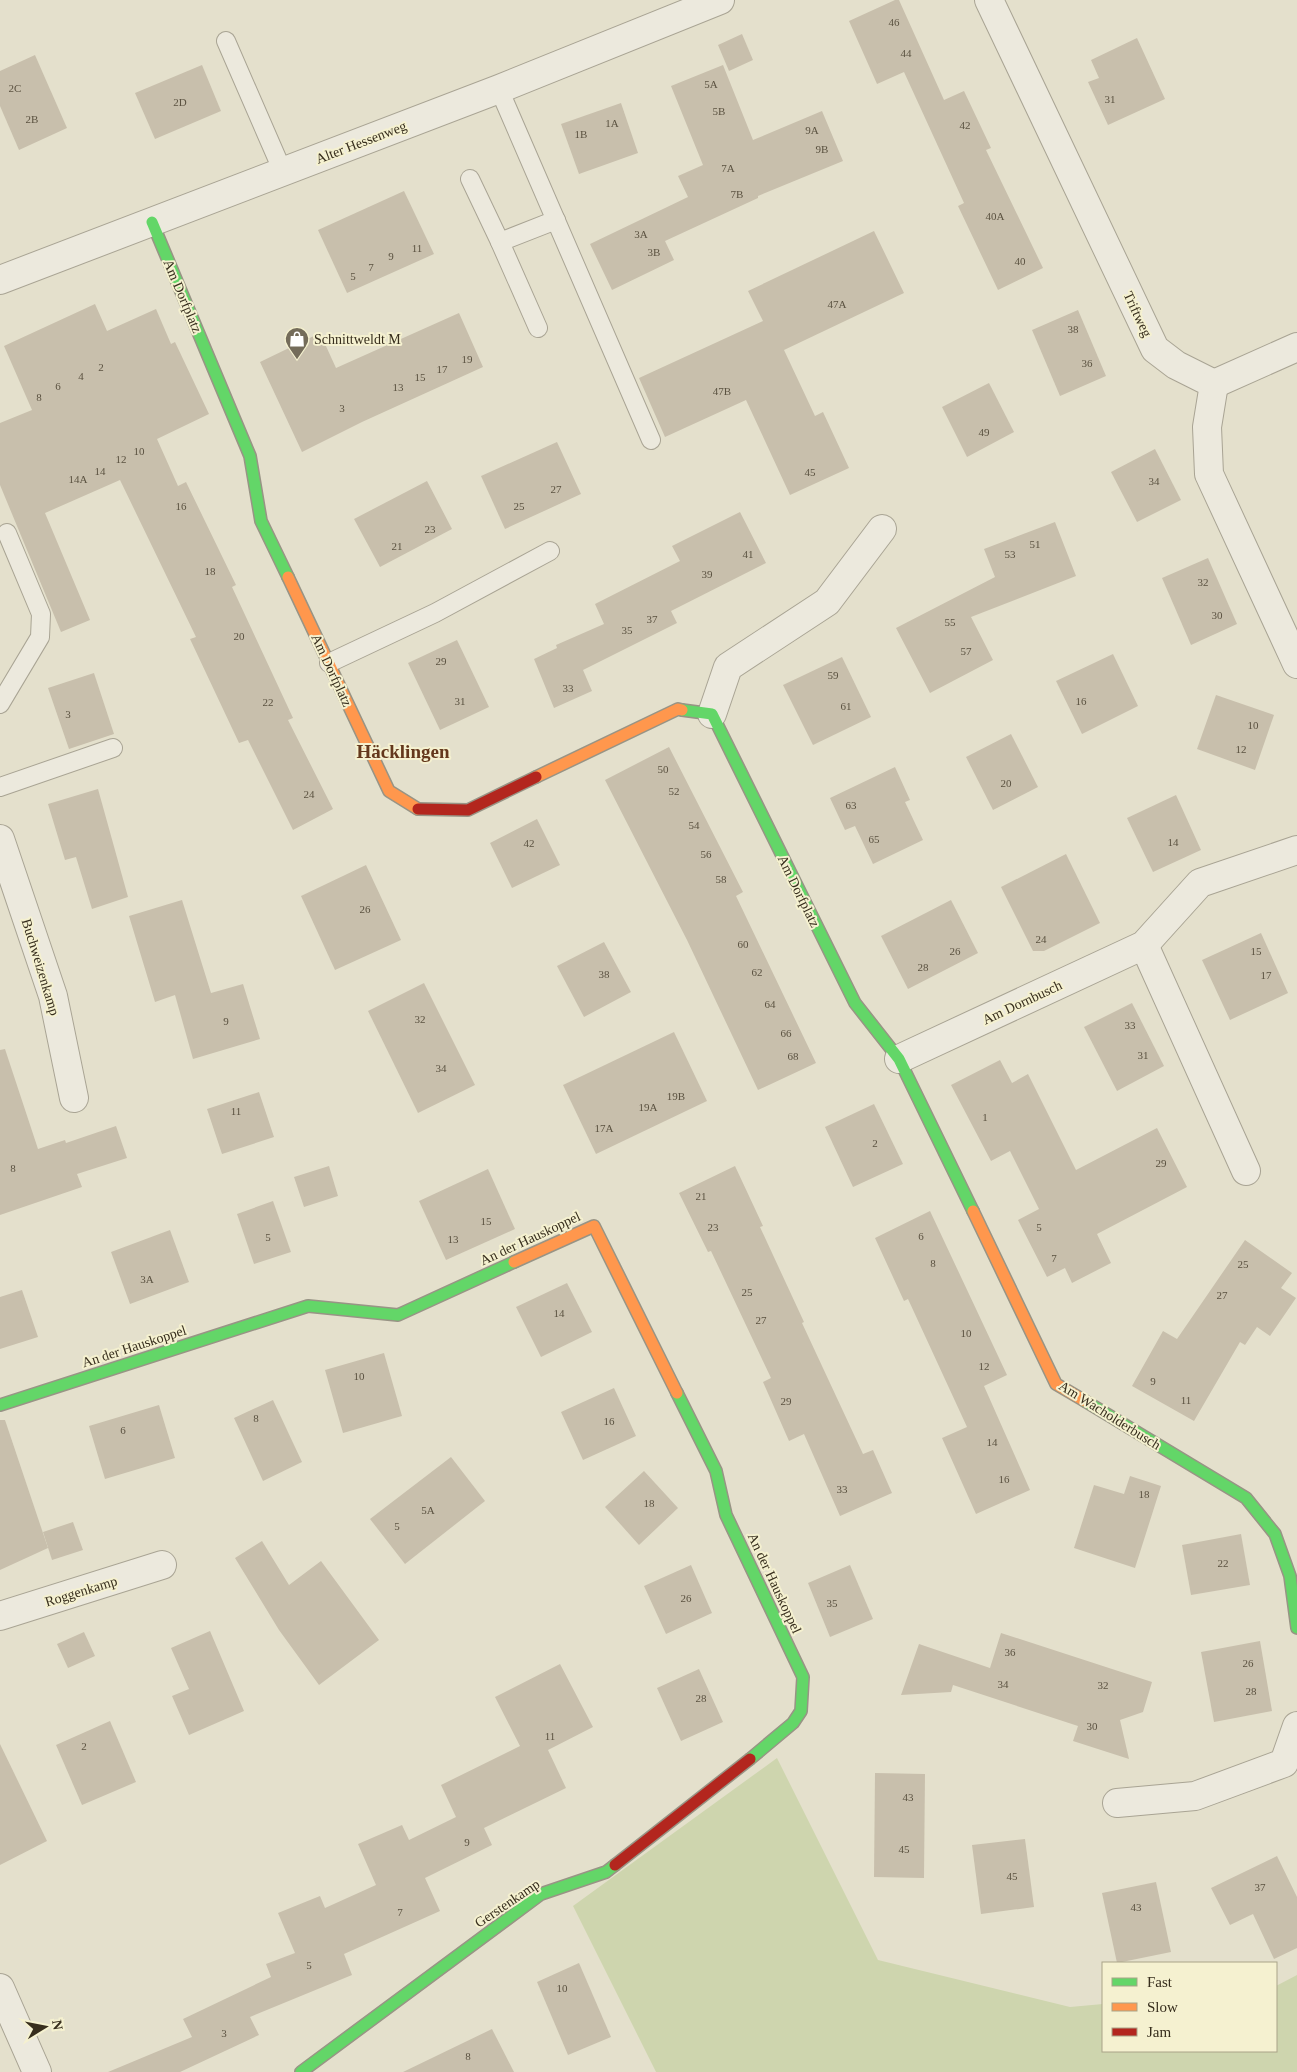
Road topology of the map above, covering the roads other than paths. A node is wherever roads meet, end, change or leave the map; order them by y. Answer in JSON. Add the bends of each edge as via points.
{"nodes":[{"id":1,"x":720,"y":0,"type":"edge"},
{"id":2,"x":989,"y":0,"type":"edge"},
{"id":3,"x":226,"y":41,"type":"dead end"},
{"id":4,"x":498,"y":89,"type":"junction"},
{"id":5,"x":283,"y":172,"type":"junction"},
{"id":6,"x":470,"y":179,"type":"dead end"},
{"id":7,"x":556,"y":220,"type":"junction"},
{"id":8,"x":152,"y":222,"type":"junction"},
{"id":9,"x":500,"y":242,"type":"junction"},
{"id":10,"x":0,"y":280,"type":"edge"},
{"id":11,"x":538,"y":328,"type":"dead end"},
{"id":12,"x":1297,"y":346,"type":"edge"},
{"id":13,"x":1214,"y":384,"type":"junction"},
{"id":14,"x":650,"y":440,"type":"dead end"},
{"id":15,"x":882,"y":529,"type":"dead end"},
{"id":16,"x":7,"y":533,"type":"dead end"},
{"id":17,"x":550,"y":551,"type":"dead end"},
{"id":18,"x":329,"y":663,"type":"junction"},
{"id":19,"x":1297,"y":664,"type":"edge"},
{"id":20,"x":0,"y":704,"type":"edge"},
{"id":21,"x":712,"y":714,"type":"junction"},
{"id":22,"x":113,"y":748,"type":"dead end"},
{"id":23,"x":0,"y":786,"type":"edge"},
{"id":24,"x":0,"y":839,"type":"edge"},
{"id":25,"x":1297,"y":850,"type":"edge"},
{"id":26,"x":1144,"y":945,"type":"junction"},
{"id":27,"x":900,"y":1059,"type":"junction"},
{"id":28,"x":74,"y":1098,"type":"dead end"},
{"id":29,"x":1246,"y":1171,"type":"dead end"},
{"id":30,"x":0,"y":1406,"type":"edge"},
{"id":31,"x":162,"y":1566,"type":"dead end"},
{"id":32,"x":0,"y":1616,"type":"edge"},
{"id":33,"x":1297,"y":1628,"type":"edge"},
{"id":34,"x":801,"y":1711,"type":"joint"},
{"id":35,"x":1297,"y":1726,"type":"edge"},
{"id":36,"x":1117,"y":1803,"type":"dead end"},
{"id":37,"x":0,"y":1988,"type":"edge"},
{"id":38,"x":37,"y":2072,"type":"edge"},
{"id":39,"x":301,"y":2072,"type":"edge"}],
"edges":[{"from":1,"to":4,"type":"street","name":"Alter Hessenweg"},
{"from":2,"to":13,"type":"street","name":"Triftweg","via":[[1154,349],[1176,365]]},
{"from":3,"to":5,"type":"lane"},
{"from":4,"to":5,"type":"street","name":"Alter Hessenweg"},
{"from":4,"to":7,"type":"lane"},
{"from":5,"to":8,"type":"street","name":"Alter Hessenweg"},
{"from":6,"to":9,"type":"lane"},
{"from":7,"to":9,"type":"lane"},
{"from":7,"to":14,"type":"lane"},
{"from":8,"to":10,"type":"street","name":"Alter Hessenweg"},
{"from":8,"to":18,"type":"street","name":"Am Dorfplatz","via":[[250,456],[262,521]]},
{"from":9,"to":11,"type":"lane"},
{"from":12,"to":13,"type":"street"},
{"from":13,"to":19,"type":"street","via":[[1207,427],[1209,474]]},
{"from":15,"to":21,"type":"street","via":[[827,602],[728,667]]},
{"from":16,"to":20,"type":"lane","via":[[41,614],[40,637]]},
{"from":17,"to":18,"type":"lane"},
{"from":18,"to":21,"type":"street","name":"Am Dorfplatz","via":[[389,791],[422,812],[468,810],[678,709]]},
{"from":21,"to":27,"type":"street","name":"Am Dorfplatz","via":[[855,1003]]},
{"from":22,"to":23,"type":"lane"},
{"from":24,"to":28,"type":"street","name":"Buchweizenkamp","via":[[53,996]]},
{"from":25,"to":26,"type":"street","name":"Am Dornbusch","via":[[1200,883]]},
{"from":26,"to":27,"type":"street","name":"Am Dornbusch"},
{"from":26,"to":29,"type":"street"},
{"from":27,"to":33,"type":"street","name":"Am Wacholderbusch","via":[[1056,1384],[1246,1498],[1275,1534],[1290,1576]]},
{"from":30,"to":34,"type":"street","name":"An der Hauskoppel","via":[[308,1306],[398,1315],[594,1226],[716,1471],[726,1515],[803,1677]]},
{"from":31,"to":32,"type":"street","name":"Roggenkamp"},
{"from":34,"to":39,"type":"street","name":"Gerstenkamp","via":[[793,1723],[757,1754],[606,1872],[541,1894]]},
{"from":35,"to":36,"type":"street","via":[[1284,1763],[1195,1796]]},
{"from":37,"to":38,"type":"street"}]}
